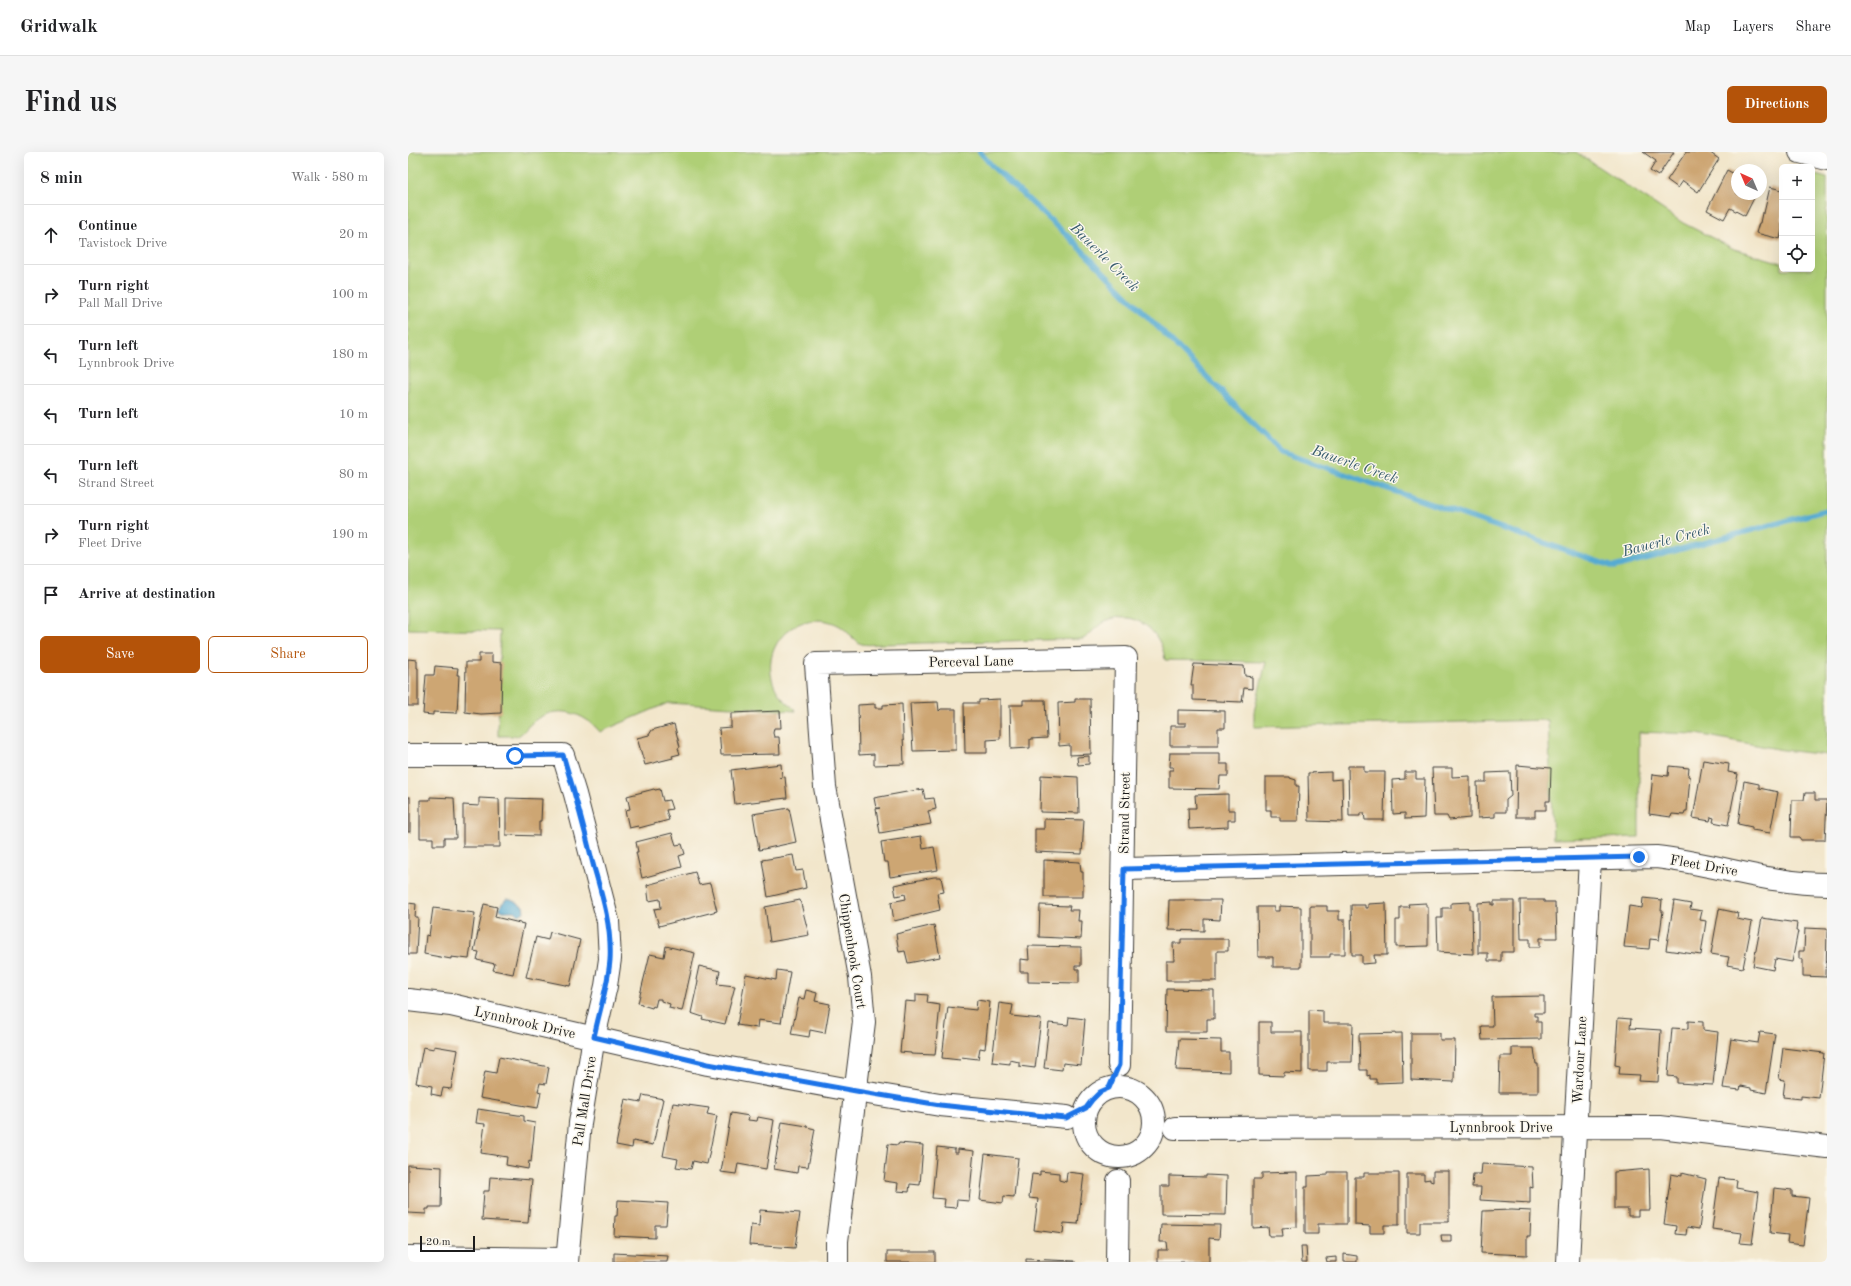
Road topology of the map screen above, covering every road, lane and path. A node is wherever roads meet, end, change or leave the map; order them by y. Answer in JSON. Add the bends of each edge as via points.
{"nodes":[{"id":1,"x":1800,"y":152,"type":"edge"},
{"id":2,"x":1827,"y":159,"type":"edge"},
{"id":3,"x":1126,"y":658,"type":"joint"},
{"id":4,"x":816,"y":664,"type":"joint"},
{"id":5,"x":408,"y":755,"type":"edge"},
{"id":6,"x":1590,"y":858,"type":"junction"},
{"id":7,"x":1124,"y":869,"type":"junction"},
{"id":8,"x":1827,"y":884,"type":"edge"},
{"id":9,"x":408,"y":1000,"type":"edge"},
{"id":10,"x":594,"y":1037,"type":"junction"},
{"id":11,"x":1119,"y":1065,"type":"junction"},
{"id":12,"x":1109,"y":1088,"type":"junction"},
{"id":13,"x":1131,"y":1088,"type":"junction"},
{"id":14,"x":856,"y":1091,"type":"junction"},
{"id":15,"x":1086,"y":1108,"type":"junction"},
{"id":16,"x":1154,"y":1112,"type":"junction"},
{"id":17,"x":1066,"y":1118,"type":"junction"},
{"id":18,"x":1576,"y":1127,"type":"junction"},
{"id":19,"x":1175,"y":1128,"type":"junction"},
{"id":20,"x":1085,"y":1130,"type":"junction"},
{"id":21,"x":1150,"y":1139,"type":"junction"},
{"id":22,"x":1827,"y":1147,"type":"edge"},
{"id":23,"x":1107,"y":1155,"type":"junction"},
{"id":24,"x":1129,"y":1156,"type":"junction"},
{"id":25,"x":1118,"y":1181,"type":"junction"},
{"id":26,"x":408,"y":1257,"type":"edge"},
{"id":27,"x":567,"y":1261,"type":"edge"},
{"id":28,"x":837,"y":1262,"type":"edge"},
{"id":29,"x":1117,"y":1262,"type":"edge"},
{"id":30,"x":1568,"y":1262,"type":"edge"}],
"edges":[{"from":1,"to":2,"type":"street"},
{"from":3,"to":4,"type":"street","name":"Perceval Lane"},
{"from":3,"to":7,"type":"street","name":"Strand Street"},
{"from":4,"to":14,"type":"street","name":"Chippenhook Court","via":[[825,787],[863,1000],[864,1022]]},
{"from":5,"to":10,"type":"street","name":"Pall Mall Drive","via":[[563,755],[608,921],[610,959]]},
{"from":6,"to":7,"type":"street","name":"Fleet Drive"},
{"from":6,"to":8,"type":"street","name":"Fleet Drive","via":[[1678,860],[1766,877]]},
{"from":6,"to":18,"type":"street","name":"Wardour Lane"},
{"from":7,"to":11,"type":"street","name":"Strand Street"},
{"from":9,"to":10,"type":"street","name":"Lynnbrook Drive","via":[[451,1005]]},
{"from":10,"to":14,"type":"street","name":"Lynnbrook Drive","via":[[708,1064]]},
{"from":10,"to":27,"type":"street","name":"Pall Mall Drive","via":[[578,1138]]},
{"from":11,"to":12,"type":"street","name":"Strand Street"},
{"from":11,"to":13,"type":"street","name":"Strand Street"},
{"from":12,"to":13,"type":"street"},
{"from":12,"to":15,"type":"street","via":[[1100,1092]]},
{"from":13,"to":16,"type":"street","via":[[1149,1102]]},
{"from":14,"to":17,"type":"street","name":"Lynnbrook Drive","via":[[940,1105]]},
{"from":14,"to":28,"type":"street","name":"Chippenhook Court","via":[[838,1234]]},
{"from":15,"to":17,"type":"street"},
{"from":15,"to":20,"type":"street"},
{"from":16,"to":19,"type":"street"},
{"from":16,"to":21,"type":"street","via":[[1155,1124]]},
{"from":17,"to":20,"type":"street","name":"Lynnbrook Drive"},
{"from":18,"to":19,"type":"street","name":"Lynnbrook Drive"},
{"from":18,"to":22,"type":"street","name":"Lynnbrook Drive","via":[[1682,1129]]},
{"from":18,"to":30,"type":"street","name":"Wardour Lane"},
{"from":19,"to":21,"type":"street","name":"Lynnbrook Drive"},
{"from":20,"to":23,"type":"street","via":[[1089,1141],[1097,1150]]},
{"from":21,"to":24,"type":"street","via":[[1139,1151]]},
{"from":23,"to":24,"type":"street","via":[[1119,1158]]},
{"from":23,"to":25,"type":"street"},
{"from":24,"to":25,"type":"street"},
{"from":25,"to":29,"type":"street"},
{"from":26,"to":27,"type":"street"}]}
